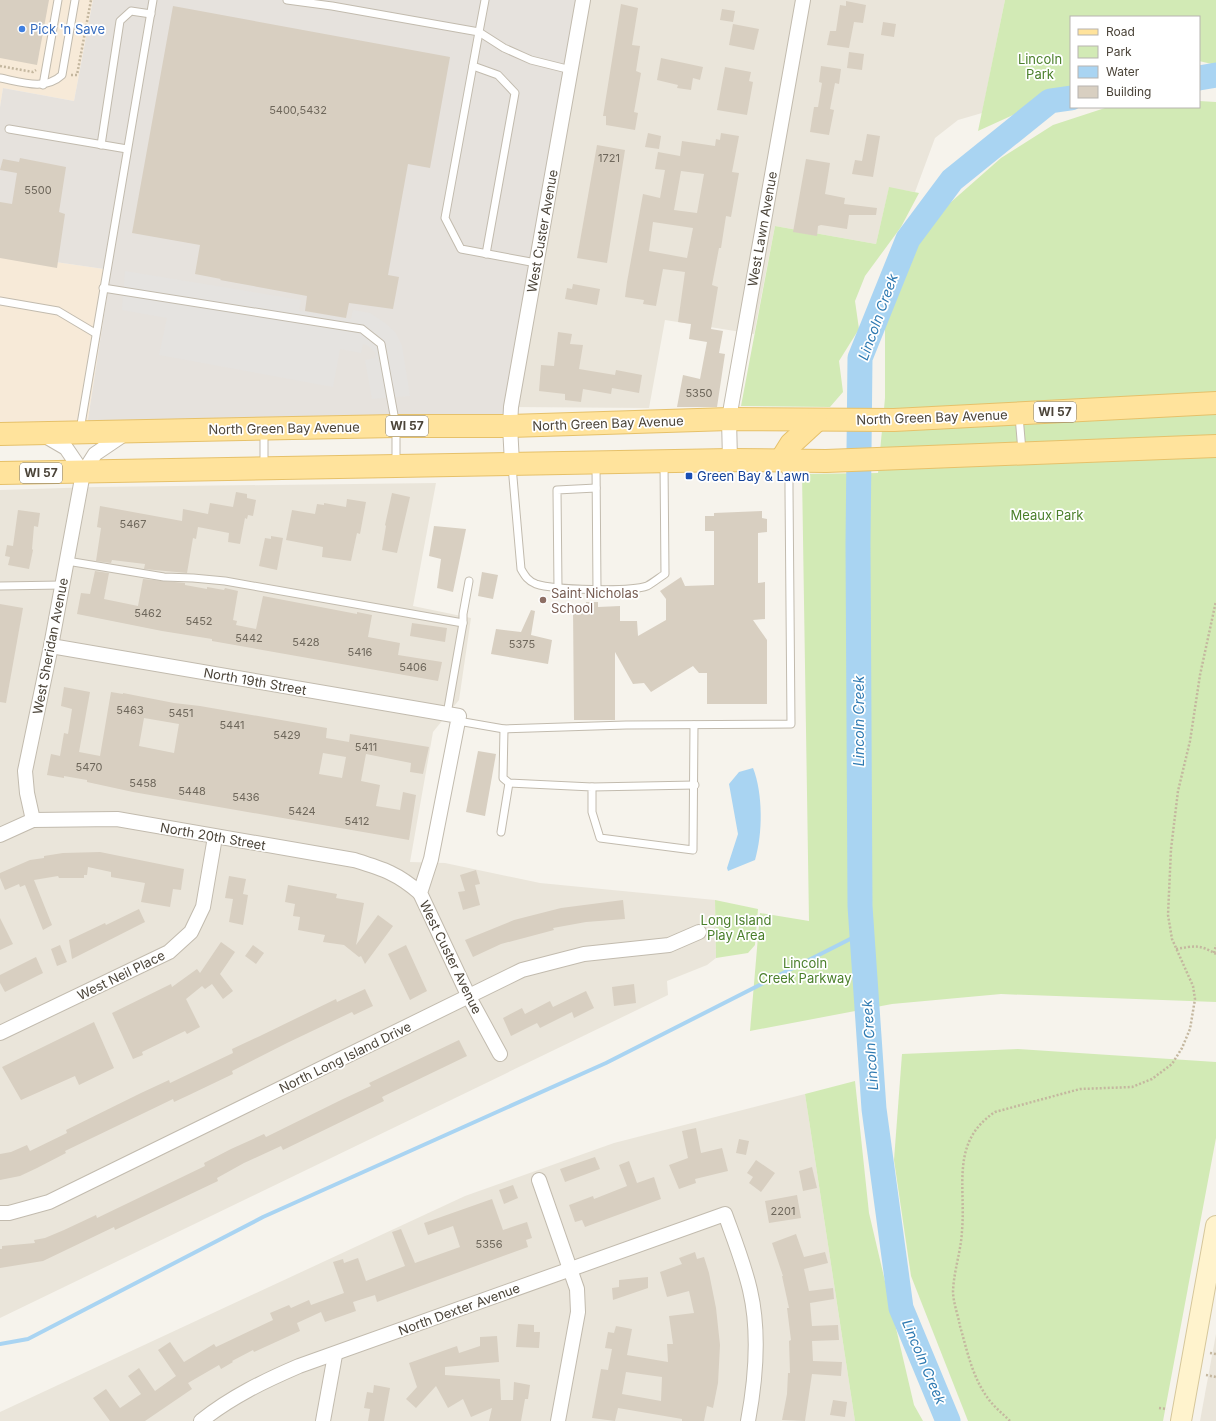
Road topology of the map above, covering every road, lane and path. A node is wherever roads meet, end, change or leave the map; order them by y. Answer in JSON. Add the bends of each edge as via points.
{"nodes":[{"id":1,"x":58,"y":0,"type":"edge"},
{"id":2,"x":75,"y":0,"type":"edge"},
{"id":3,"x":91,"y":0,"type":"edge"},
{"id":4,"x":153,"y":0,"type":"edge"},
{"id":5,"x":287,"y":0,"type":"edge"},
{"id":6,"x":485,"y":0,"type":"edge"},
{"id":7,"x":584,"y":0,"type":"edge"},
{"id":8,"x":803,"y":0,"type":"edge"},
{"id":9,"x":151,"y":14,"type":"junction"},
{"id":10,"x":479,"y":32,"type":"junction"},
{"id":11,"x":0,"y":66,"type":"edge"},
{"id":12,"x":473,"y":66,"type":"junction"},
{"id":13,"x":36,"y":70,"type":"dead end"},
{"id":14,"x":571,"y":70,"type":"junction"},
{"id":15,"x":77,"y":75,"type":"dead end"},
{"id":16,"x":0,"y":78,"type":"edge"},
{"id":17,"x":43,"y":85,"type":"junction"},
{"id":18,"x":9,"y":128,"type":"dead end"},
{"id":19,"x":101,"y":145,"type":"junction"},
{"id":20,"x":127,"y":149,"type":"junction"},
{"id":21,"x":486,"y":254,"type":"junction"},
{"id":22,"x":536,"y":263,"type":"junction"},
{"id":23,"x":103,"y":288,"type":"junction"},
{"id":24,"x":0,"y":301,"type":"edge"},
{"id":25,"x":95,"y":333,"type":"junction"},
{"id":26,"x":1216,"y":403,"type":"edge"},
{"id":27,"x":1018,"y":414,"type":"junction"},
{"id":28,"x":729,"y":420,"type":"junction"},
{"id":29,"x":821,"y":421,"type":"junction"},
{"id":30,"x":396,"y":426,"type":"junction"},
{"id":31,"x":510,"y":426,"type":"junction"},
{"id":32,"x":264,"y":428,"type":"junction"},
{"id":33,"x":129,"y":431,"type":"junction"},
{"id":34,"x":6,"y":432,"type":"edge"},
{"id":35,"x":79,"y":432,"type":"junction"},
{"id":36,"x":41,"y":433,"type":"junction"},
{"id":37,"x":1216,"y":446,"type":"edge"},
{"id":38,"x":1022,"y":453,"type":"junction"},
{"id":39,"x":730,"y":460,"type":"junction"},
{"id":40,"x":781,"y":460,"type":"junction"},
{"id":41,"x":664,"y":461,"type":"junction"},
{"id":42,"x":596,"y":462,"type":"junction"},
{"id":43,"x":512,"y":463,"type":"junction"},
{"id":44,"x":396,"y":466,"type":"junction"},
{"id":45,"x":264,"y":469,"type":"junction"},
{"id":46,"x":0,"y":473,"type":"edge"},
{"id":47,"x":83,"y":473,"type":"junction"},
{"id":48,"x":596,"y":488,"type":"junction"},
{"id":49,"x":67,"y":561,"type":"junction"},
{"id":50,"x":469,"y":581,"type":"dead end"},
{"id":51,"x":62,"y":585,"type":"junction"},
{"id":52,"x":0,"y":586,"type":"edge"},
{"id":53,"x":558,"y":588,"type":"junction"},
{"id":54,"x":597,"y":589,"type":"junction"},
{"id":55,"x":1216,"y":602,"type":"edge"},
{"id":56,"x":463,"y":623,"type":"junction"},
{"id":57,"x":51,"y":646,"type":"junction"},
{"id":58,"x":455,"y":717,"type":"junction"},
{"id":59,"x":694,"y":725,"type":"junction"},
{"id":60,"x":504,"y":729,"type":"junction"},
{"id":61,"x":509,"y":783,"type":"junction"},
{"id":62,"x":694,"y":785,"type":"junction"},
{"id":63,"x":592,"y":787,"type":"junction"},
{"id":64,"x":33,"y":820,"type":"junction"},
{"id":65,"x":501,"y":832,"type":"dead end"},
{"id":66,"x":0,"y":835,"type":"edge"},
{"id":67,"x":214,"y":837,"type":"junction"},
{"id":68,"x":420,"y":893,"type":"junction"},
{"id":69,"x":699,"y":932,"type":"dead end"},
{"id":70,"x":1216,"y":945,"type":"edge"},
{"id":71,"x":1176,"y":950,"type":"junction"},
{"id":72,"x":1215,"y":954,"type":"edge"},
{"id":73,"x":469,"y":997,"type":"junction"},
{"id":74,"x":0,"y":1033,"type":"edge"},
{"id":75,"x":500,"y":1054,"type":"dead end"},
{"id":76,"x":539,"y":1180,"type":"dead end"},
{"id":77,"x":0,"y":1213,"type":"edge"},
{"id":78,"x":1216,"y":1226,"type":"edge"},
{"id":79,"x":570,"y":1268,"type":"junction"},
{"id":80,"x":1210,"y":1354,"type":"dead end"},
{"id":81,"x":1216,"y":1354,"type":"edge"},
{"id":82,"x":335,"y":1355,"type":"junction"},
{"id":83,"x":1206,"y":1375,"type":"dead end"},
{"id":84,"x":1216,"y":1377,"type":"edge"},
{"id":85,"x":1159,"y":1408,"type":"dead end"},
{"id":86,"x":1174,"y":1415,"type":"edge"},
{"id":87,"x":201,"y":1421,"type":"edge"},
{"id":88,"x":323,"y":1421,"type":"edge"},
{"id":89,"x":558,"y":1421,"type":"edge"},
{"id":90,"x":748,"y":1421,"type":"edge"},
{"id":91,"x":1010,"y":1421,"type":"edge"}],
"edges":[{"from":1,"to":17,"type":"lane"},
{"from":2,"to":17,"type":"lane","via":[[62,75],[55,82]]},
{"from":3,"to":15,"type":"path"},
{"from":4,"to":9,"type":"lane"},
{"from":5,"to":10,"type":"lane"},
{"from":6,"to":10,"type":"lane"},
{"from":7,"to":14,"type":"street","name":"West Custer Avenue"},
{"from":8,"to":28,"type":"street","name":"West Lawn Avenue"},
{"from":9,"to":19,"type":"lane","via":[[131,11],[120,21]]},
{"from":9,"to":20,"type":"lane"},
{"from":10,"to":12,"type":"lane"},
{"from":10,"to":14,"type":"lane","via":[[504,48],[531,60]]},
{"from":11,"to":13,"type":"path","via":[[33,72]]},
{"from":12,"to":21,"type":"lane","via":[[498,75],[514,93]]},
{"from":12,"to":21,"type":"lane","via":[[445,218],[461,249]]},
{"from":14,"to":22,"type":"street","name":"West Custer Avenue"},
{"from":16,"to":17,"type":"lane"},
{"from":18,"to":19,"type":"lane"},
{"from":19,"to":20,"type":"lane"},
{"from":20,"to":23,"type":"lane"},
{"from":21,"to":22,"type":"lane"},
{"from":22,"to":31,"type":"street","name":"West Custer Avenue"},
{"from":23,"to":25,"type":"lane"},
{"from":23,"to":30,"type":"lane","via":[[362,329],[381,344]]},
{"from":24,"to":25,"type":"lane","via":[[58,311]]},
{"from":25,"to":35,"type":"lane"},
{"from":26,"to":27,"type":"main road","name":"North Green Bay Avenue","number":"WI 57"},
{"from":27,"to":29,"type":"main road","name":"North Green Bay Avenue","number":"WI 57"},
{"from":27,"to":38,"type":"lane"},
{"from":28,"to":29,"type":"main road","name":"North Green Bay Avenue","number":"WI 57"},
{"from":28,"to":31,"type":"main road","name":"North Green Bay Avenue","number":"WI 57"},
{"from":28,"to":39,"type":"street","name":"West Lawn Avenue"},
{"from":29,"to":40,"type":"main road","via":[[791,444]]},
{"from":30,"to":31,"type":"main road","name":"North Green Bay Avenue","number":"WI 57"},
{"from":30,"to":32,"type":"main road","name":"North Green Bay Avenue","number":"WI 57"},
{"from":30,"to":44,"type":"lane"},
{"from":31,"to":43,"type":"street","name":"West Custer Avenue"},
{"from":32,"to":33,"type":"main road","name":"North Green Bay Avenue","number":"WI 57"},
{"from":32,"to":45,"type":"lane"},
{"from":33,"to":35,"type":"main road","name":"North Green Bay Avenue","number":"WI 57"},
{"from":33,"to":47,"type":"street","name":"West Sheridan Avenue","via":[[95,454]]},
{"from":34,"to":36,"type":"main road","name":"North Green Bay Avenue","number":"WI 57"},
{"from":35,"to":36,"type":"main road","name":"North Green Bay Avenue","number":"WI 57"},
{"from":36,"to":47,"type":"street","via":[[66,448]]},
{"from":37,"to":38,"type":"main road","number":"WI 57"},
{"from":38,"to":40,"type":"main road","number":"WI 57","via":[[826,461]]},
{"from":39,"to":40,"type":"main road","number":"WI 57"},
{"from":39,"to":41,"type":"main road","number":"WI 57"},
{"from":40,"to":59,"type":"lane","via":[[789,478],[791,724]]},
{"from":41,"to":42,"type":"main road","number":"WI 57"},
{"from":41,"to":54,"type":"lane","via":[[665,574],[647,586]]},
{"from":42,"to":43,"type":"main road","number":"WI 57"},
{"from":42,"to":48,"type":"lane"},
{"from":43,"to":44,"type":"main road","number":"WI 57"},
{"from":43,"to":53,"type":"lane","via":[[521,569],[526,579],[536,584]]},
{"from":44,"to":45,"type":"main road","number":"WI 57"},
{"from":45,"to":47,"type":"main road","number":"WI 57"},
{"from":46,"to":47,"type":"main road","number":"WI 57"},
{"from":47,"to":49,"type":"street","name":"West Sheridan Avenue"},
{"from":48,"to":53,"type":"lane","via":[[557,490]]},
{"from":48,"to":54,"type":"lane"},
{"from":49,"to":51,"type":"street","name":"West Sheridan Avenue"},
{"from":49,"to":56,"type":"lane","via":[[164,578],[225,581]]},
{"from":50,"to":56,"type":"lane"},
{"from":51,"to":52,"type":"lane"},
{"from":51,"to":57,"type":"street","name":"West Sheridan Avenue"},
{"from":53,"to":54,"type":"lane"},
{"from":55,"to":71,"type":"path","via":[[1178,792],[1171,849],[1168,916]]},
{"from":56,"to":58,"type":"lane"},
{"from":57,"to":58,"type":"street","name":"North 19th Street"},
{"from":57,"to":64,"type":"street","name":"West Sheridan Avenue","via":[[25,771]]},
{"from":58,"to":60,"type":"lane"},
{"from":58,"to":68,"type":"street","name":"West Custer Avenue","via":[[431,859]]},
{"from":59,"to":60,"type":"lane"},
{"from":59,"to":62,"type":"lane"},
{"from":60,"to":61,"type":"lane","via":[[503,778]]},
{"from":61,"to":63,"type":"lane"},
{"from":61,"to":65,"type":"lane"},
{"from":62,"to":63,"type":"lane"},
{"from":62,"to":63,"type":"lane","via":[[694,850],[600,838],[592,812]]},
{"from":64,"to":66,"type":"street","name":"North 20th Street"},
{"from":64,"to":67,"type":"street","name":"North 20th Street","via":[[117,819]]},
{"from":67,"to":68,"type":"street","name":"North 20th Street","via":[[354,860],[402,878]]},
{"from":67,"to":74,"type":"street","name":"West Neil Place","via":[[203,907],[191,932],[169,952]]},
{"from":68,"to":73,"type":"street","name":"West Custer Avenue"},
{"from":69,"to":73,"type":"street","name":"North Long Island Drive","via":[[669,945],[584,954],[522,970]]},
{"from":70,"to":72,"type":"path"},
{"from":71,"to":72,"type":"path","via":[[1197,945]]},
{"from":71,"to":91,"type":"path","via":[[1195,999],[1190,1029],[1172,1064],[1152,1079],[1132,1087],[1080,1089],[995,1112],[986,1118],[967,1144],[962,1175],[962,1231],[953,1293],[968,1358],[977,1379],[987,1397]]},
{"from":73,"to":75,"type":"street","name":"West Custer Avenue"},
{"from":73,"to":77,"type":"street","name":"North Long Island Drive","via":[[49,1202]]},
{"from":76,"to":79,"type":"street"},
{"from":78,"to":86,"type":"street"},
{"from":79,"to":82,"type":"street","name":"North Dexter Avenue"},
{"from":79,"to":89,"type":"street","via":[[577,1289],[578,1312]]},
{"from":79,"to":90,"type":"street","name":"North Dexter Avenue","via":[[725,1214],[740,1255],[753,1308],[755,1371]]},
{"from":80,"to":81,"type":"path"},
{"from":82,"to":87,"type":"street","name":"North Dexter Avenue","via":[[268,1379],[233,1398]]},
{"from":82,"to":88,"type":"street"},
{"from":83,"to":84,"type":"path"},
{"from":85,"to":86,"type":"path"}]}
